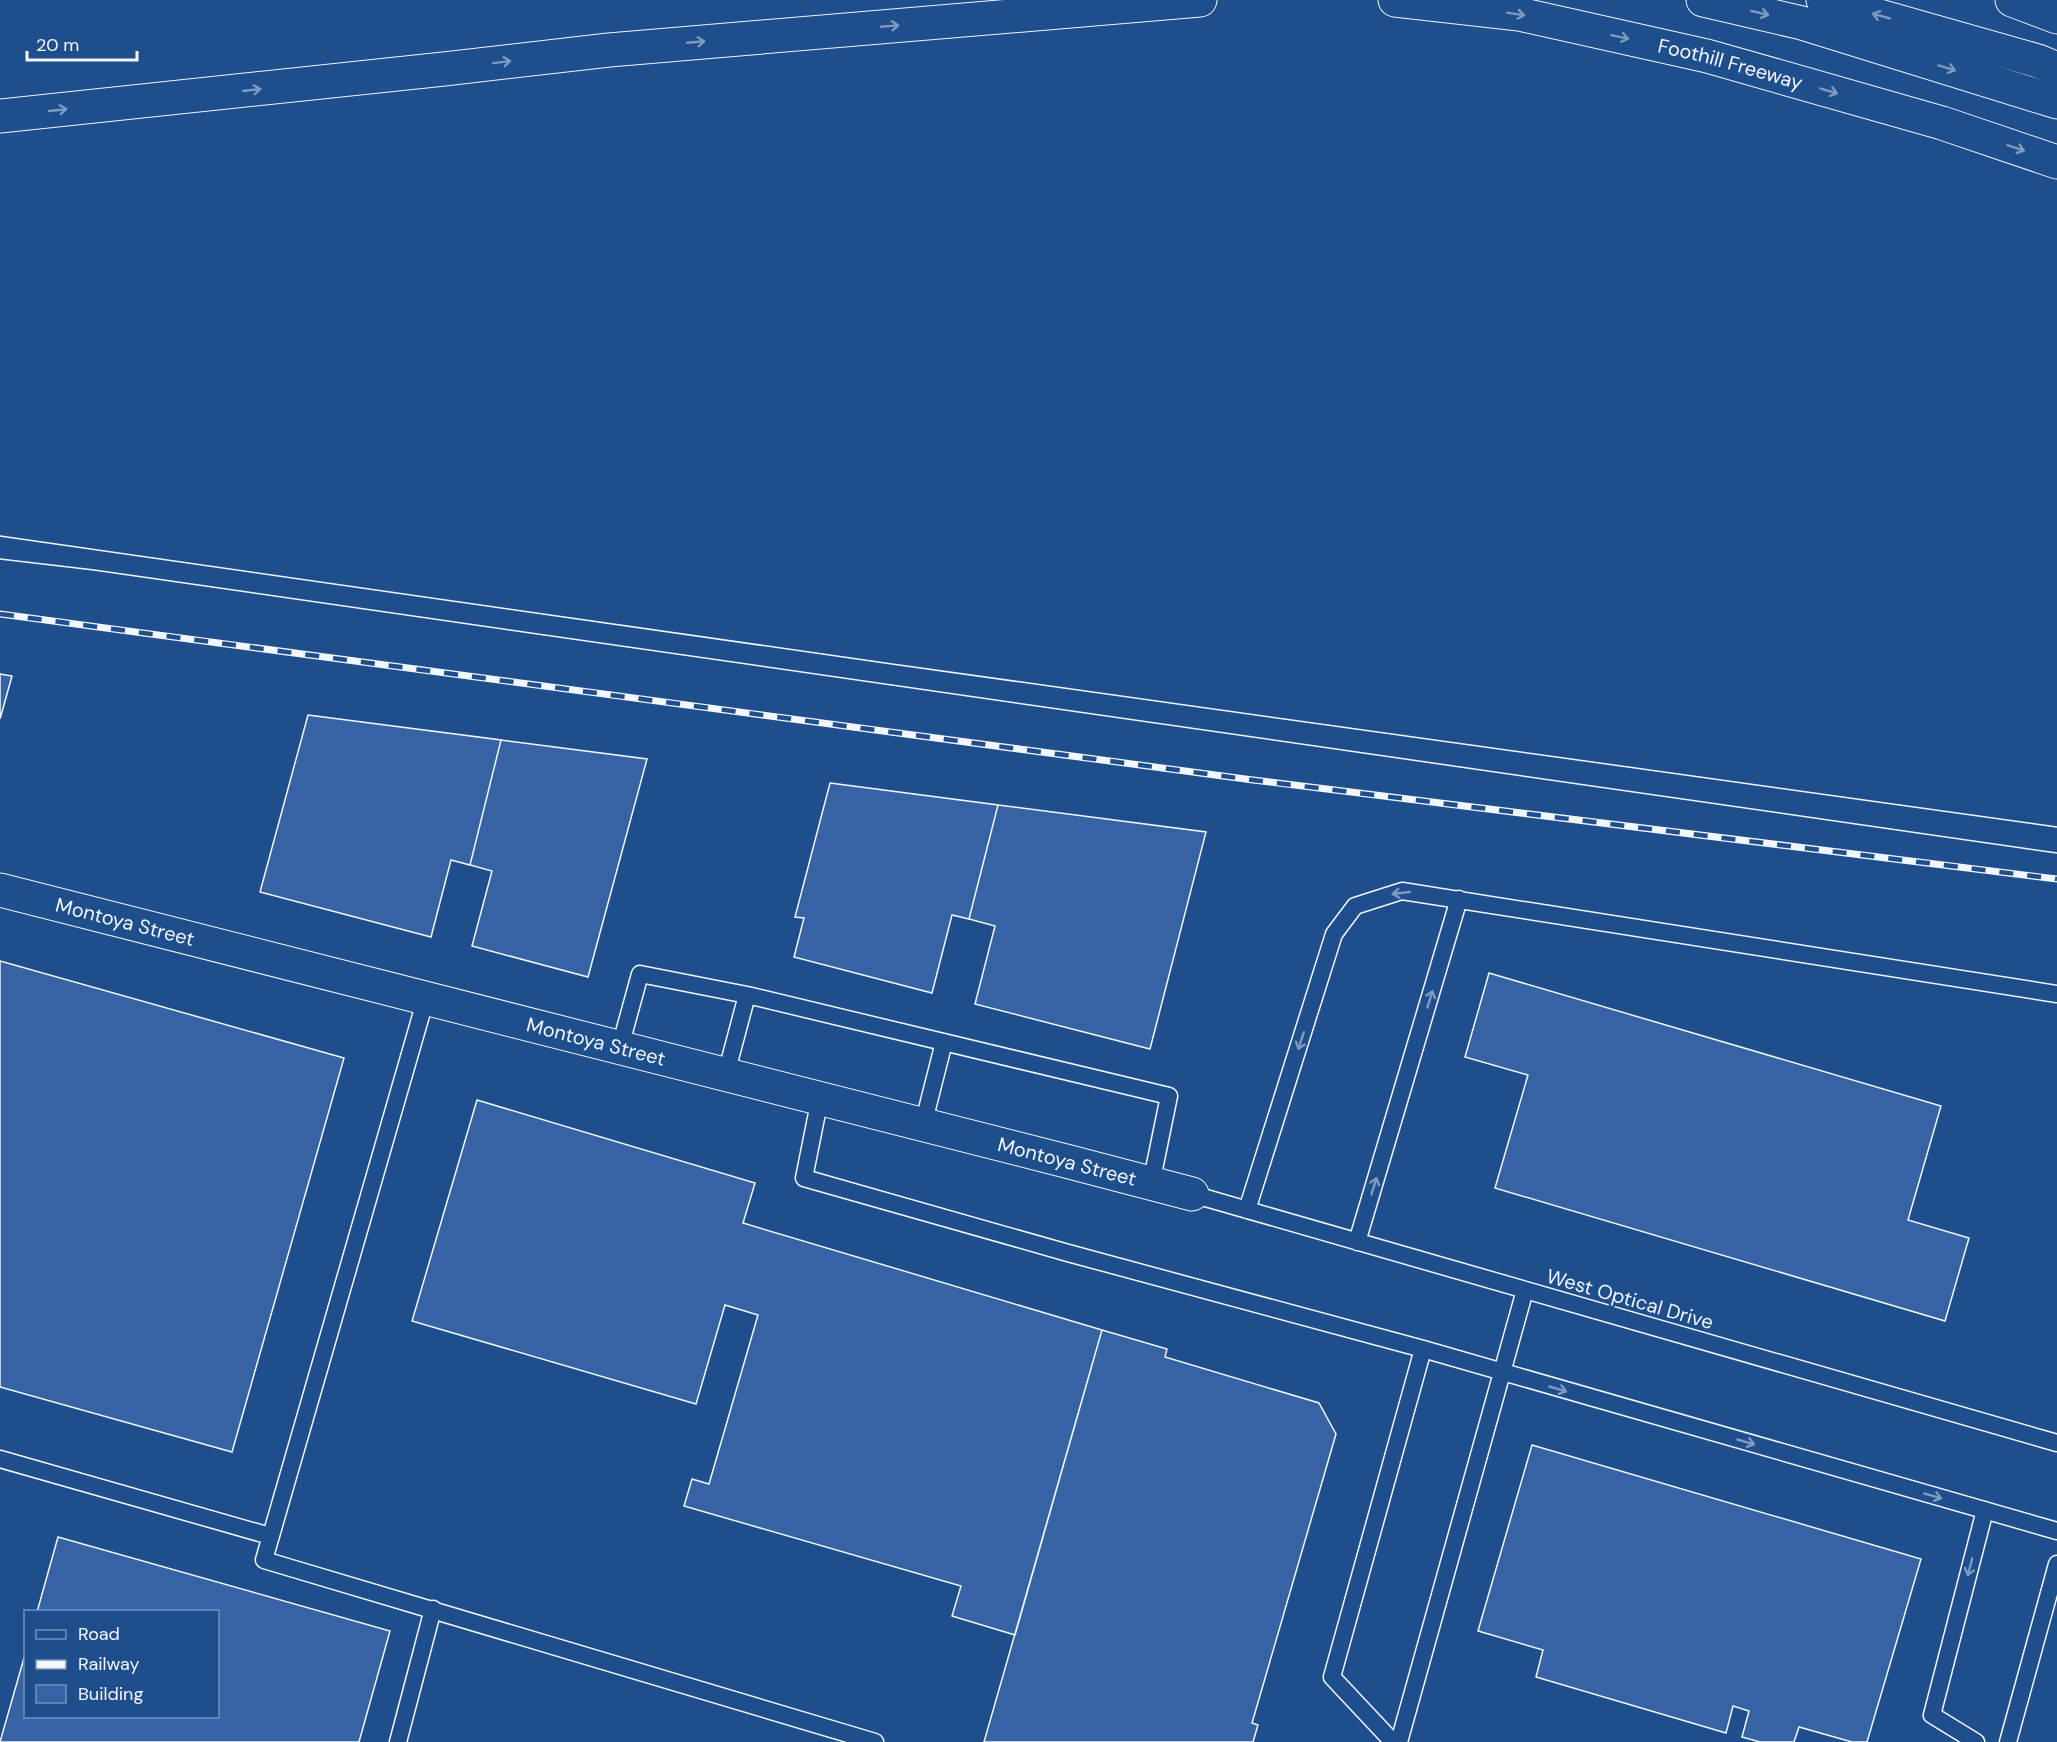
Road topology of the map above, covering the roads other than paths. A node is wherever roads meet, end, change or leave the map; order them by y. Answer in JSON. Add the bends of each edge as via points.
{"nodes":[{"id":1,"x":1200,"y":0,"type":"edge"},
{"id":2,"x":1395,"y":0,"type":"edge"},
{"id":3,"x":1703,"y":0,"type":"edge"},
{"id":4,"x":1823,"y":0,"type":"edge"},
{"id":5,"x":2012,"y":0,"type":"edge"},
{"id":6,"x":2057,"y":17,"type":"edge"},
{"id":7,"x":2057,"y":69,"type":"edge"},
{"id":8,"x":2057,"y":102,"type":"edge"},
{"id":9,"x":0,"y":116,"type":"edge"},
{"id":10,"x":2057,"y":162,"type":"edge"},
{"id":11,"x":0,"y":890,"type":"edge"},
{"id":12,"x":1459,"y":899,"type":"junction"},
{"id":13,"x":2057,"y":994,"type":"edge"},
{"id":14,"x":747,"y":995,"type":"junction"},
{"id":15,"x":426,"y":998,"type":"junction"},
{"id":16,"x":944,"y":1042,"type":"junction"},
{"id":17,"x":620,"y":1047,"type":"junction"},
{"id":18,"x":726,"y":1074,"type":"junction"},
{"id":19,"x":820,"y":1098,"type":"junction"},
{"id":20,"x":923,"y":1125,"type":"junction"},
{"id":21,"x":1150,"y":1184,"type":"junction"},
{"id":22,"x":1192,"y":1194,"type":"joint"},
{"id":23,"x":1247,"y":1210,"type":"junction"},
{"id":24,"x":1357,"y":1242,"type":"junction"},
{"id":25,"x":1525,"y":1290,"type":"junction"},
{"id":26,"x":1423,"y":1349,"type":"junction"},
{"id":27,"x":1502,"y":1372,"type":"junction"},
{"id":28,"x":2057,"y":1443,"type":"edge"},
{"id":29,"x":0,"y":1459,"type":"edge"},
{"id":30,"x":1985,"y":1510,"type":"junction"},
{"id":31,"x":2057,"y":1531,"type":"edge"},
{"id":32,"x":270,"y":1536,"type":"junction"},
{"id":33,"x":2057,"y":1564,"type":"edge"},
{"id":34,"x":433,"y":1609,"type":"junction"},
{"id":35,"x":398,"y":1742,"type":"edge"},
{"id":36,"x":875,"y":1742,"type":"edge"},
{"id":37,"x":1394,"y":1742,"type":"edge"},
{"id":38,"x":1399,"y":1742,"type":"edge"},
{"id":39,"x":1976,"y":1742,"type":"edge"},
{"id":40,"x":2007,"y":1742,"type":"edge"}],
"edges":[{"from":9,"to":1,"type":"main road","one_way":true,"via":[[609,50]]},
{"from":2,"to":10,"type":"main road","name":"Foothill Freeway","one_way":true,"via":[[1519,14],[1707,56],[1942,123]]},
{"from":3,"to":8,"type":"main road","one_way":true,"via":[[1802,23]]},
{"from":7,"to":4,"type":"main road","one_way":true},
{"from":5,"to":6,"type":"main road"},
{"from":11,"to":15,"type":"main road","name":"Montoya Street"},
{"from":12,"to":13,"type":"lane"},
{"from":12,"to":23,"type":"lane","one_way":true,"via":[[1402,891],[1355,906],[1335,934]]},
{"from":24,"to":12,"type":"lane","one_way":true},
{"from":14,"to":16,"type":"lane"},
{"from":14,"to":17,"type":"lane","via":[[640,974]]},
{"from":14,"to":18,"type":"lane"},
{"from":15,"to":17,"type":"main road","name":"Montoya Street"},
{"from":15,"to":32,"type":"lane"},
{"from":16,"to":20,"type":"lane"},
{"from":16,"to":21,"type":"lane","via":[[1169,1096]]},
{"from":17,"to":18,"type":"main road","name":"Montoya Street"},
{"from":18,"to":19,"type":"main road","name":"Montoya Street"},
{"from":19,"to":20,"type":"main road","name":"Montoya Street"},
{"from":19,"to":26,"type":"lane","via":[[804,1178]]},
{"from":20,"to":21,"type":"main road","name":"Montoya Street"},
{"from":21,"to":22,"type":"main road","name":"Montoya Street"},
{"from":22,"to":23,"type":"lane","name":"West Optical Drive"},
{"from":23,"to":24,"type":"lane","name":"West Optical Drive"},
{"from":24,"to":25,"type":"lane","name":"West Optical Drive"},
{"from":25,"to":27,"type":"lane"},
{"from":25,"to":28,"type":"lane","name":"West Optical Drive"},
{"from":26,"to":27,"type":"lane"},
{"from":26,"to":37,"type":"lane","via":[[1332,1677]]},
{"from":27,"to":30,"type":"lane","one_way":true},
{"from":27,"to":38,"type":"lane"},
{"from":29,"to":32,"type":"lane"},
{"from":30,"to":31,"type":"lane"},
{"from":30,"to":39,"type":"lane","one_way":true,"via":[[1932,1715]]},
{"from":32,"to":34,"type":"lane","via":[[264,1560]]},
{"from":33,"to":40,"type":"lane"},
{"from":34,"to":35,"type":"lane"},
{"from":34,"to":36,"type":"lane"}]}
